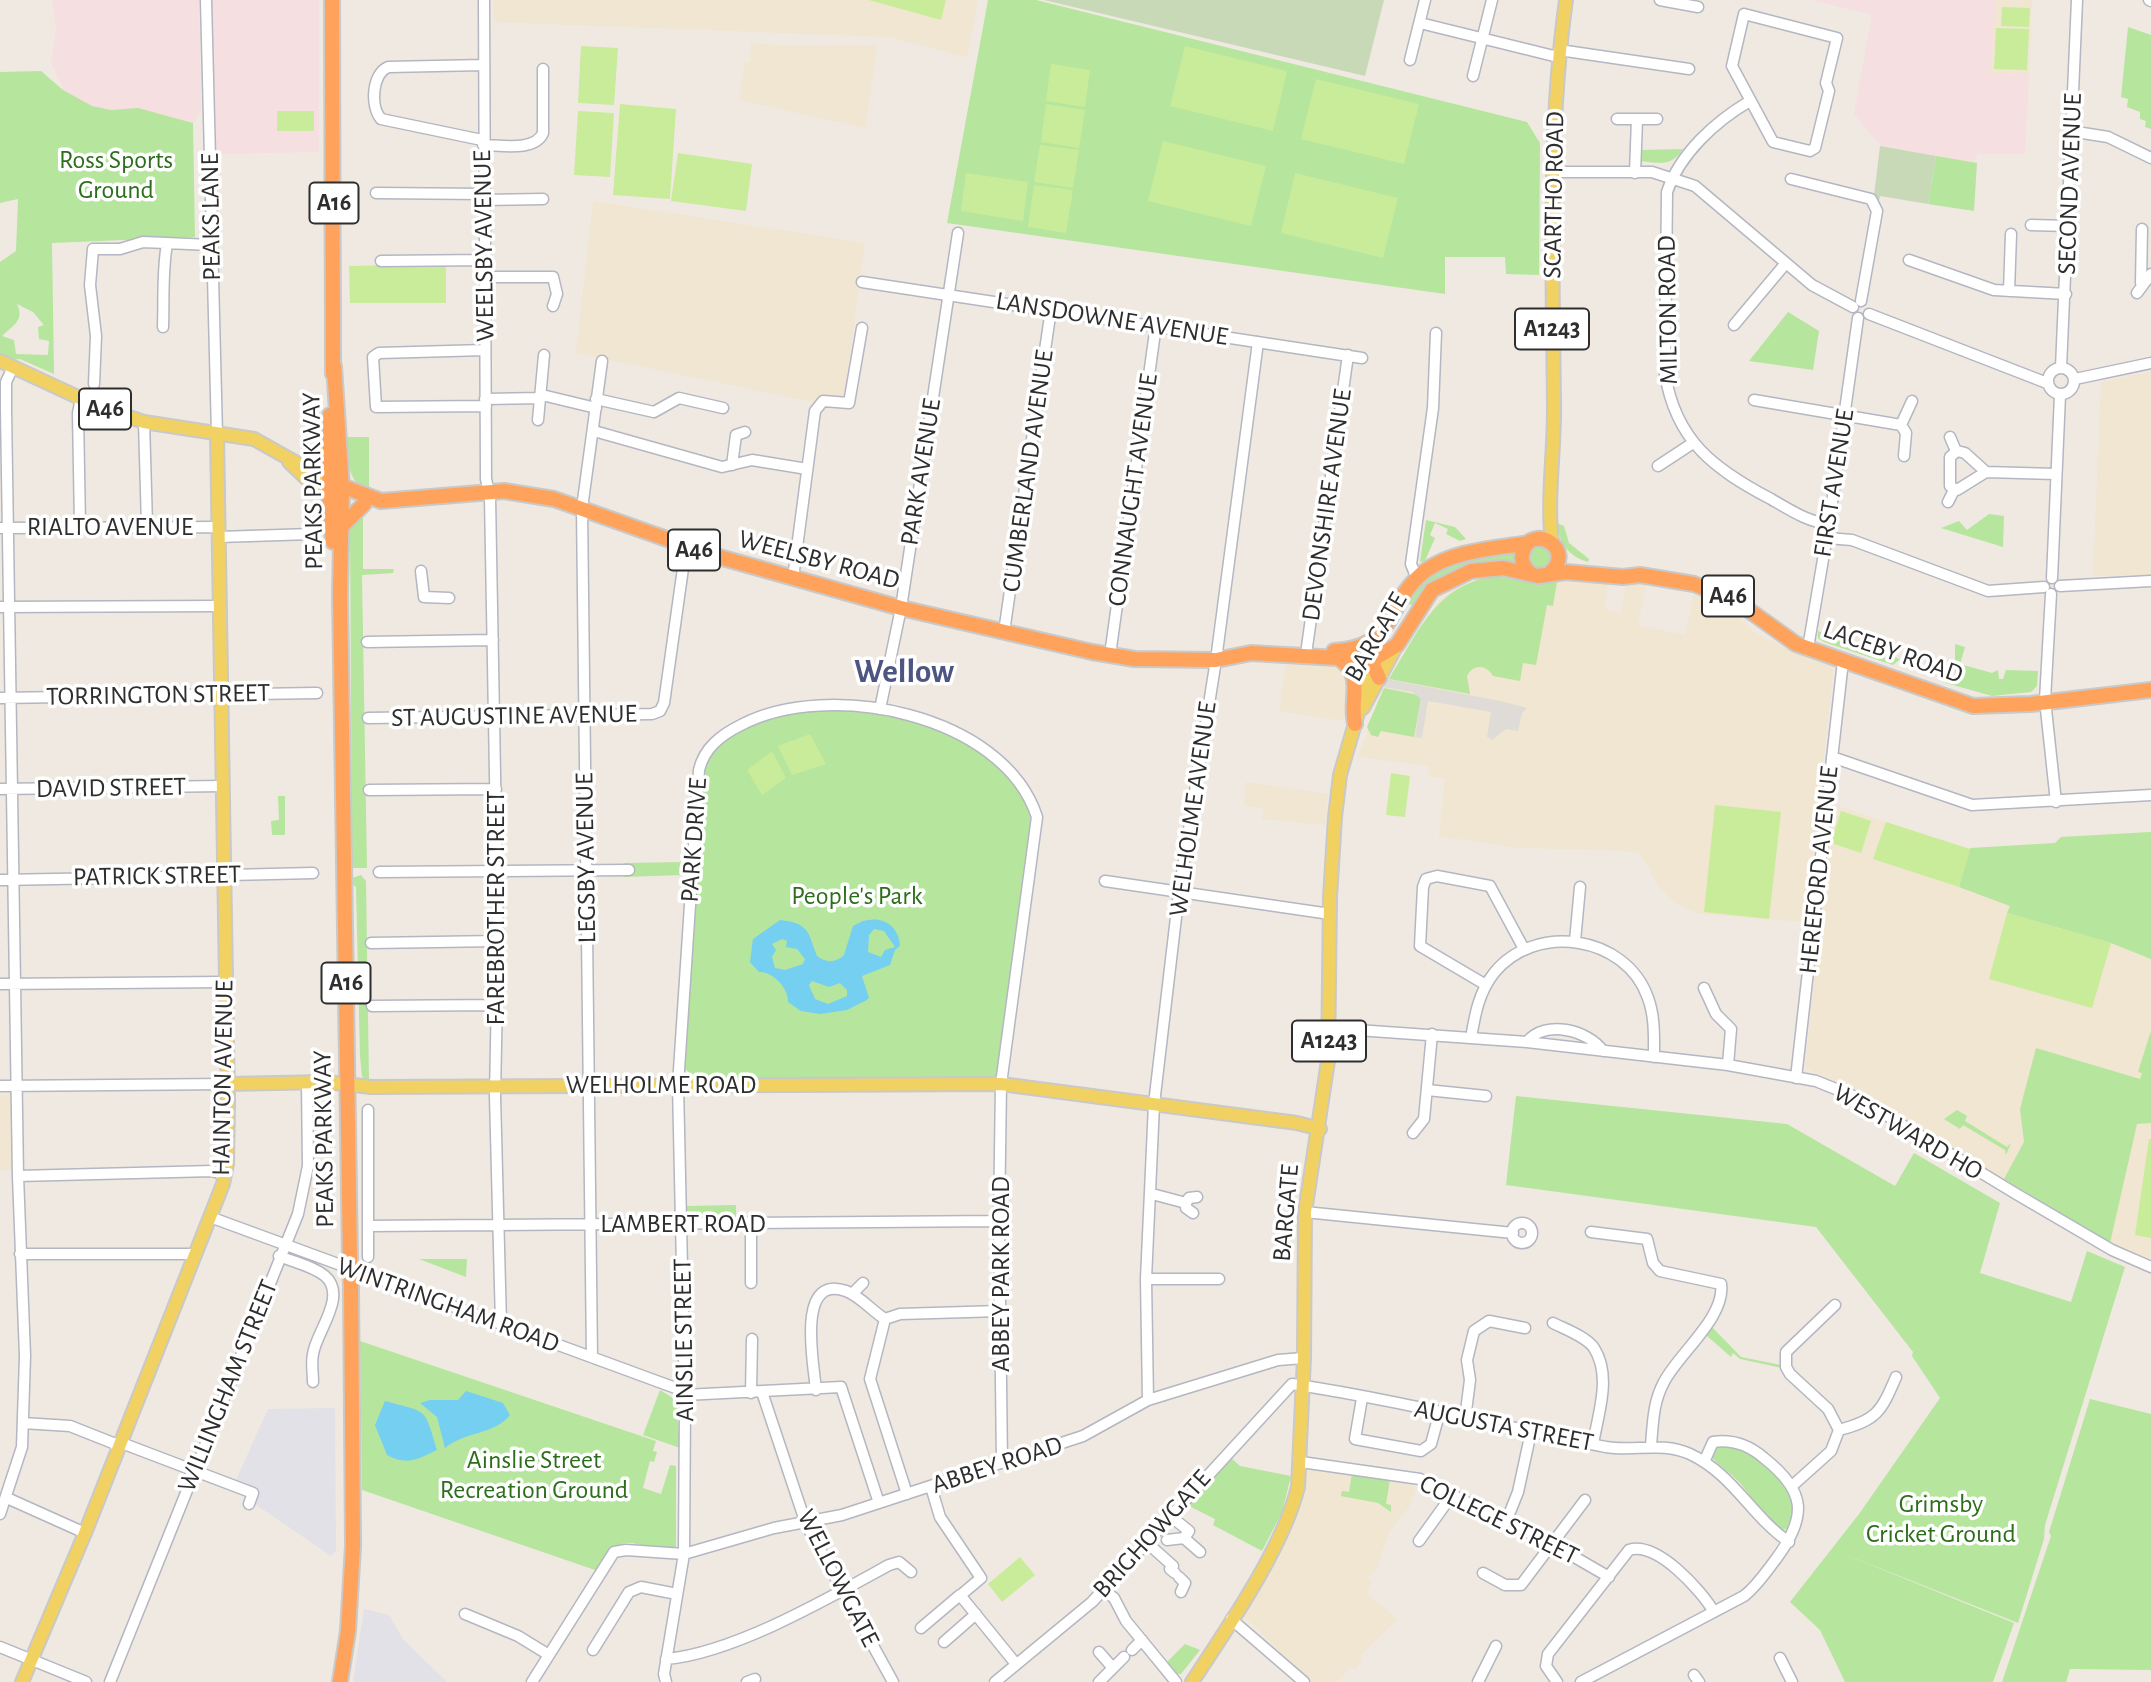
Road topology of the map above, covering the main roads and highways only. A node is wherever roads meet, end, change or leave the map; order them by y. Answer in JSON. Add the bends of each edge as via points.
{"nodes":[{"id":1,"x":332,"y":0,"type":"edge"},
{"id":2,"x":1566,"y":0,"type":"edge"},
{"id":3,"x":0,"y":361,"type":"edge"},
{"id":4,"x":334,"y":366,"type":"junction"},
{"id":5,"x":217,"y":434,"type":"junction"},
{"id":6,"x":246,"y":437,"type":"junction"},
{"id":7,"x":328,"y":442,"type":"junction"},
{"id":8,"x":218,"y":460,"type":"junction"},
{"id":9,"x":292,"y":461,"type":"junction"},
{"id":10,"x":335,"y":490,"type":"junction"},
{"id":11,"x":381,"y":501,"type":"junction"},
{"id":12,"x":364,"y":504,"type":"junction"},
{"id":13,"x":1549,"y":516,"type":"junction"},
{"id":14,"x":341,"y":527,"type":"junction"},
{"id":15,"x":1532,"y":541,"type":"junction"},
{"id":16,"x":1555,"y":549,"type":"junction"},
{"id":17,"x":1529,"y":572,"type":"junction"},
{"id":18,"x":1550,"y":573,"type":"junction"},
{"id":19,"x":1636,"y":575,"type":"junction"},
{"id":20,"x":340,"y":595,"type":"junction"},
{"id":21,"x":1399,"y":604,"type":"junction"},
{"id":22,"x":1415,"y":613,"type":"junction"},
{"id":23,"x":1381,"y":634,"type":"junction"},
{"id":24,"x":1397,"y":645,"type":"junction"},
{"id":25,"x":1353,"y":650,"type":"junction"},
{"id":26,"x":1309,"y":654,"type":"junction"},
{"id":27,"x":1339,"y":658,"type":"junction"},
{"id":28,"x":1372,"y":660,"type":"junction"},
{"id":29,"x":1379,"y":678,"type":"junction"},
{"id":30,"x":2151,"y":690,"type":"edge"},
{"id":31,"x":1355,"y":724,"type":"junction"},
{"id":32,"x":227,"y":1083,"type":"junction"},
{"id":33,"x":347,"y":1084,"type":"junction"},
{"id":34,"x":1320,"y":1129,"type":"junction"},
{"id":35,"x":22,"y":1682,"type":"edge"},
{"id":36,"x":340,"y":1682,"type":"edge"},
{"id":37,"x":1192,"y":1682,"type":"edge"}],
"edges":[{"from":1,"to":4,"type":"highway","name":"PEAKS PARKWAY","number":"A16"},
{"from":2,"to":13,"type":"main road","name":"SCARTHO ROAD","number":"A1243","via":[[1552,172],[1554,411]]},
{"from":3,"to":5,"type":"main road","name":"WEELSBY ROAD","number":"A46","via":[[144,422]]},
{"from":4,"to":7,"type":"highway","name":"PEAKS PARKWAY","number":"A16"},
{"from":4,"to":10,"type":"highway","name":"PEAKS PARKWAY","number":"A16"},
{"from":5,"to":6,"type":"main road","name":"WEELSBY ROAD","number":"A46"},
{"from":5,"to":8,"type":"main road","name":"HAINTON AVENUE"},
{"from":6,"to":8,"type":"main road","via":[[223,449]]},
{"from":6,"to":9,"type":"main road","name":"WEELSBY ROAD","number":"A46"},
{"from":7,"to":9,"type":"main road","via":[[316,461]]},
{"from":7,"to":10,"type":"highway","name":"PEAKS PARKWAY","number":"A16"},
{"from":8,"to":32,"type":"main road","name":"HAINTON AVENUE"},
{"from":9,"to":10,"type":"main road","name":"WEELSBY ROAD","number":"A46","via":[[296,472]]},
{"from":10,"to":11,"type":"highway","name":"WEELSBY ROAD","number":"A46"},
{"from":10,"to":12,"type":"highway","number":"A46"},
{"from":10,"to":14,"type":"highway","name":"PEAKS PARKWAY","number":"A16"},
{"from":10,"to":20,"type":"highway","name":"PEAKS PARKWAY","number":"A16"},
{"from":11,"to":12,"type":"highway","number":"A46"},
{"from":11,"to":26,"type":"highway","name":"WEELSBY ROAD","number":"A46","via":[[490,491],[524,493],[582,508],[687,547],[901,608],[1110,655],[1216,660],[1251,653]]},
{"from":12,"to":14,"type":"highway"},
{"from":13,"to":15,"type":"main road","name":"SCARTHO ROAD","number":"A1243"},
{"from":13,"to":16,"type":"main road","name":"SCARTHO ROAD","number":"A1243"},
{"from":14,"to":20,"type":"highway","name":"PEAKS PARKWAY","number":"A16"},
{"from":15,"to":16,"type":"highway","number":"A46"},
{"from":15,"to":17,"type":"highway","via":[[1522,558]]},
{"from":15,"to":21,"type":"highway","name":"BARGATE","number":"A46","via":[[1457,556],[1433,566]]},
{"from":16,"to":18,"type":"highway","via":[[1555,567]]},
{"from":16,"to":19,"type":"highway","name":"LACEBY ROAD","number":"A46","via":[[1587,569]]},
{"from":17,"to":18,"type":"highway","number":"A46","via":[[1538,576]]},
{"from":17,"to":22,"type":"highway","name":"BARGATE","number":"A46","via":[[1503,568],[1471,571],[1432,590]]},
{"from":18,"to":19,"type":"highway","name":"LACEBY ROAD","number":"A46"},
{"from":19,"to":30,"type":"highway","name":"LACEBY ROAD","number":"A46","via":[[1683,581],[1727,595],[1779,634],[1808,649],[1973,705],[2031,704]]},
{"from":20,"to":33,"type":"highway","name":"PEAKS PARKWAY","number":"A16"},
{"from":21,"to":22,"type":"highway"},
{"from":21,"to":23,"type":"highway","name":"BARGATE","number":"A46"},
{"from":22,"to":24,"type":"highway","name":"BARGATE","number":"A46"},
{"from":23,"to":25,"type":"highway","name":"WEELSBY ROAD","number":"A46"},
{"from":23,"to":28,"type":"main road","name":"BARGATE","number":"A1243"},
{"from":24,"to":28,"type":"highway","number":"A46"},
{"from":24,"to":29,"type":"main road","name":"BARGATE","number":"A1243"},
{"from":25,"to":26,"type":"highway","name":"WEELSBY ROAD","number":"A46"},
{"from":25,"to":28,"type":"highway"},
{"from":26,"to":27,"type":"highway","name":"WEELSBY ROAD","number":"A46"},
{"from":27,"to":28,"type":"highway","name":"WEELSBY ROAD","number":"A46"},
{"from":27,"to":31,"type":"highway","via":[[1355,677]]},
{"from":28,"to":29,"type":"highway"},
{"from":28,"to":31,"type":"main road","name":"BARGATE","number":"A1243"},
{"from":29,"to":31,"type":"main road","name":"BARGATE","number":"A1243"},
{"from":31,"to":34,"type":"main road","name":"BARGATE","number":"A1243","via":[[1340,775]]},
{"from":32,"to":33,"type":"main road","name":"WELHOLME ROAD"},
{"from":32,"to":35,"type":"main road","name":"HAINTON AVENUE","via":[[225,1175]]},
{"from":33,"to":34,"type":"main road","name":"WELHOLME ROAD","via":[[1001,1084]]},
{"from":33,"to":36,"type":"highway","name":"PEAKS PARKWAY","number":"A16","bridge":true,"via":[[354,1546]]},
{"from":34,"to":37,"type":"main road","name":"BARGATE","number":"A1243","via":[[1305,1212],[1301,1462],[1293,1505],[1266,1561]]}]}
